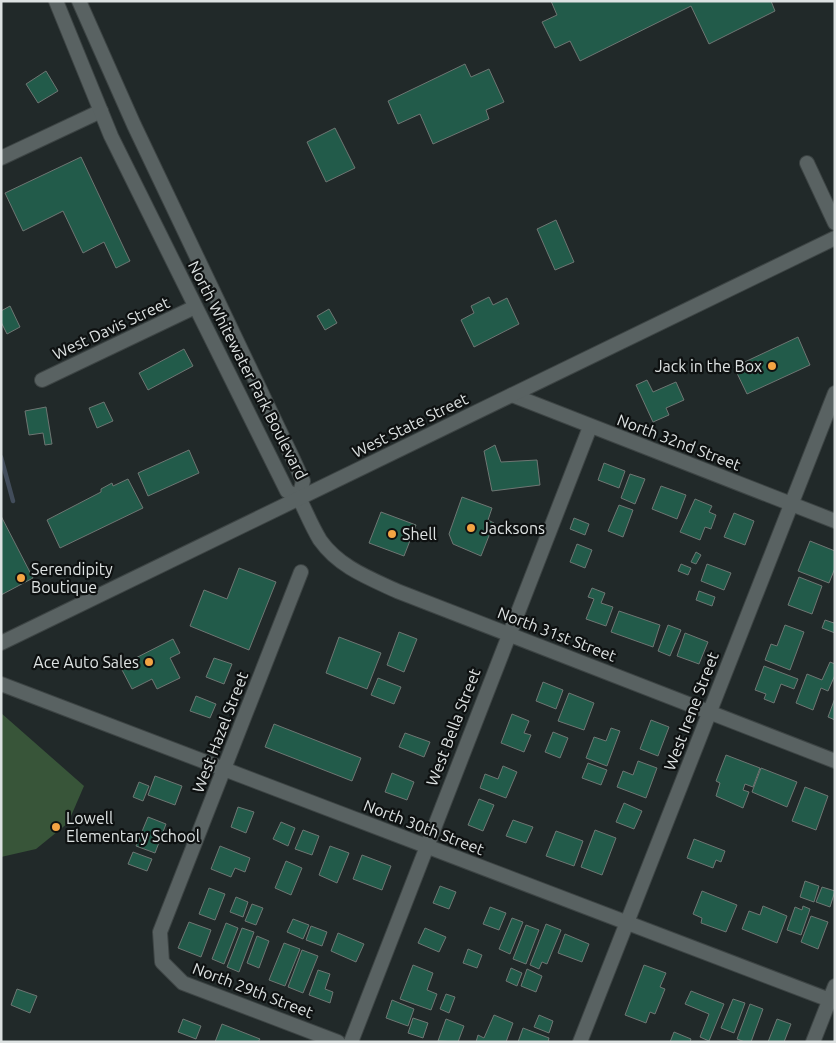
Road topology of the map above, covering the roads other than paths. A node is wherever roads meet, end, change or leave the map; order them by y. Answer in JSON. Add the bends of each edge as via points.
{"nodes":[{"id":1,"x":56,"y":1,"type":"edge"},
{"id":2,"x":79,"y":1,"type":"edge"},
{"id":3,"x":101,"y":111,"type":"junction"},
{"id":4,"x":1,"y":158,"type":"edge"},
{"id":5,"x":807,"y":163,"type":"dead end"},
{"id":6,"x":835,"y":223,"type":"edge"},
{"id":7,"x":835,"y":238,"type":"edge"},
{"id":8,"x":195,"y":307,"type":"junction"},
{"id":9,"x":42,"y":380,"type":"dead end"},
{"id":10,"x":835,"y":393,"type":"edge"},
{"id":11,"x":512,"y":395,"type":"junction"},
{"id":12,"x":590,"y":427,"type":"junction"},
{"id":13,"x":299,"y":498,"type":"junction"},
{"id":14,"x":791,"y":504,"type":"junction"},
{"id":15,"x":835,"y":521,"type":"edge"},
{"id":16,"x":301,"y":572,"type":"dead end"},
{"id":17,"x":508,"y":634,"type":"junction"},
{"id":18,"x":1,"y":643,"type":"edge"},
{"id":19,"x":1,"y":684,"type":"edge"},
{"id":20,"x":710,"y":712,"type":"junction"},
{"id":21,"x":835,"y":761,"type":"edge"},
{"id":22,"x":224,"y":769,"type":"junction"},
{"id":23,"x":425,"y":846,"type":"junction"},
{"id":24,"x":627,"y":923,"type":"junction"},
{"id":25,"x":162,"y":962,"type":"joint"},
{"id":26,"x":835,"y":986,"type":"edge"},
{"id":27,"x":832,"y":1001,"type":"edge"},
{"id":28,"x":338,"y":1042,"type":"edge"},
{"id":29,"x":351,"y":1042,"type":"edge"},
{"id":30,"x":580,"y":1042,"type":"edge"},
{"id":31,"x":813,"y":1042,"type":"edge"}],
"edges":[{"from":1,"to":3,"type":"street","name":"North Whitewater Park Boulevard"},
{"from":2,"to":13,"type":"street","name":"North Whitewater Park Boulevard","via":[[294,459],[303,481]]},
{"from":3,"to":4,"type":"street"},
{"from":3,"to":8,"type":"street","name":"North Whitewater Park Boulevard"},
{"from":5,"to":6,"type":"street"},
{"from":7,"to":11,"type":"street","name":"West State Street"},
{"from":8,"to":9,"type":"street","name":"West Davis Street"},
{"from":8,"to":13,"type":"street","name":"North Whitewater Park Boulevard","via":[[287,491]]},
{"from":10,"to":14,"type":"street","name":"West Irene Street"},
{"from":11,"to":12,"type":"street","name":"North 32nd Street"},
{"from":11,"to":13,"type":"street","name":"West State Street"},
{"from":12,"to":14,"type":"street","name":"North 32nd Street"},
{"from":12,"to":17,"type":"street","name":"West Bella Street"},
{"from":13,"to":17,"type":"street","name":"North 31st Street","via":[[320,540],[353,571]]},
{"from":13,"to":18,"type":"street","name":"West State Street"},
{"from":14,"to":15,"type":"street","name":"North 32nd Street"},
{"from":14,"to":20,"type":"street","name":"West Irene Street"},
{"from":16,"to":22,"type":"street","name":"West Hazel Street"},
{"from":17,"to":20,"type":"street","name":"North 31st Street"},
{"from":17,"to":23,"type":"street","name":"West Bella Street"},
{"from":19,"to":22,"type":"street","name":"North 30th Street"},
{"from":20,"to":21,"type":"street","name":"North 31st Street"},
{"from":20,"to":24,"type":"street","name":"West Irene Street"},
{"from":22,"to":23,"type":"street","name":"North 30th Street"},
{"from":22,"to":25,"type":"street","name":"West Hazel Street","via":[[160,932]]},
{"from":23,"to":24,"type":"street","name":"North 30th Street"},
{"from":23,"to":29,"type":"street","name":"West Bella Street"},
{"from":24,"to":27,"type":"street","name":"North 30th Street"},
{"from":24,"to":30,"type":"street","name":"West Irene Street"},
{"from":25,"to":28,"type":"street","name":"North 29th Street","via":[[183,983]]},
{"from":26,"to":27,"type":"street"},
{"from":27,"to":31,"type":"street"}]}
